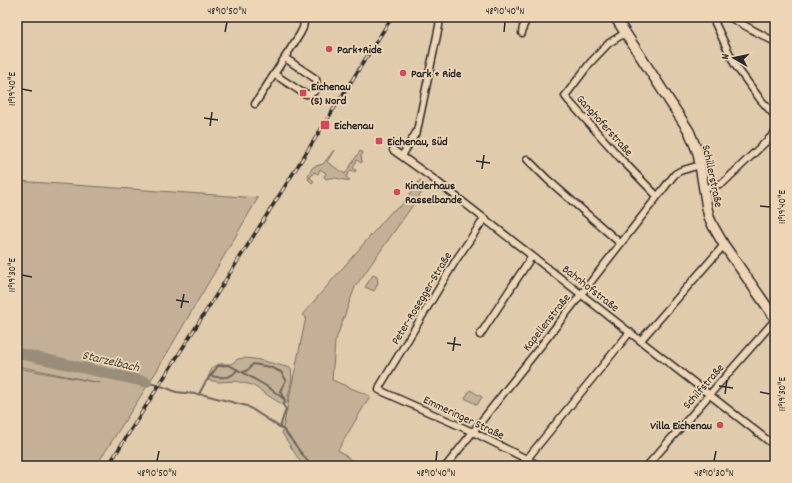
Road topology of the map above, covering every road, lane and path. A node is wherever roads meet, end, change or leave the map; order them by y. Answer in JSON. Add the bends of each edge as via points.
{"nodes":[{"id":1,"x":305,"y":17,"type":"edge"},
{"id":2,"x":440,"y":17,"type":"edge"},
{"id":3,"x":528,"y":17,"type":"edge"},
{"id":4,"x":615,"y":17,"type":"edge"},
{"id":5,"x":714,"y":17,"type":"edge"},
{"id":6,"x":729,"y":17,"type":"edge"},
{"id":7,"x":522,"y":33,"type":"dead end"},
{"id":8,"x":625,"y":33,"type":"junction"},
{"id":9,"x":775,"y":42,"type":"edge"},
{"id":10,"x":285,"y":58,"type":"junction"},
{"id":11,"x":274,"y":74,"type":"junction"},
{"id":12,"x":255,"y":104,"type":"dead end"},
{"id":13,"x":775,"y":116,"type":"edge"},
{"id":14,"x":775,"y":133,"type":"edge"},
{"id":15,"x":393,"y":150,"type":"dead end"},
{"id":16,"x":402,"y":156,"type":"junction"},
{"id":17,"x":527,"y":159,"type":"dead end"},
{"id":18,"x":700,"y":165,"type":"junction"},
{"id":19,"x":704,"y":189,"type":"junction"},
{"id":20,"x":657,"y":196,"type":"junction"},
{"id":21,"x":484,"y":219,"type":"junction"},
{"id":22,"x":620,"y":243,"type":"junction"},
{"id":23,"x":724,"y":244,"type":"junction"},
{"id":24,"x":532,"y":256,"type":"junction"},
{"id":25,"x":581,"y":295,"type":"junction"},
{"id":26,"x":775,"y":319,"type":"edge"},
{"id":27,"x":630,"y":332,"type":"junction"},
{"id":28,"x":480,"y":335,"type":"dead end"},
{"id":29,"x":641,"y":340,"type":"junction"},
{"id":30,"x":379,"y":390,"type":"joint"},
{"id":31,"x":710,"y":394,"type":"junction"},
{"id":32,"x":473,"y":432,"type":"junction"},
{"id":33,"x":775,"y":446,"type":"edge"},
{"id":34,"x":527,"y":459,"type":"junction"},
{"id":35,"x":446,"y":466,"type":"edge"},
{"id":36,"x":540,"y":466,"type":"edge"},
{"id":37,"x":647,"y":466,"type":"edge"}],
"edges":[{"from":1,"to":10,"type":"street","via":[[303,28]]},
{"from":2,"to":16,"type":"street","via":[[417,131]]},
{"from":3,"to":7,"type":"street"},
{"from":4,"to":8,"type":"main road","name":"Schillerstraße"},
{"from":5,"to":13,"type":"street","via":[[735,65]]},
{"from":6,"to":9,"type":"street"},
{"from":8,"to":18,"type":"main road","name":"Schillerstraße","via":[[689,131]]},
{"from":8,"to":20,"type":"street","name":"Ganghoferstraße","via":[[609,44],[590,63],[565,96]]},
{"from":10,"to":11,"type":"street"},
{"from":10,"to":11,"type":"street","via":[[316,79],[315,91],[303,94]]},
{"from":11,"to":12,"type":"street"},
{"from":14,"to":19,"type":"street","via":[[723,183]]},
{"from":15,"to":16,"type":"street","name":"Bahnhofstraße"},
{"from":16,"to":21,"type":"street","name":"Bahnhofstraße"},
{"from":17,"to":22,"type":"street"},
{"from":18,"to":19,"type":"main road","name":"Schillerstraße"},
{"from":18,"to":20,"type":"street","name":"Kapellenstraße","via":[[680,170]]},
{"from":19,"to":23,"type":"main road","name":"Schillerstraße","via":[[709,217]]},
{"from":20,"to":22,"type":"street","name":"Kapellenstraße"},
{"from":21,"to":24,"type":"street","name":"Bahnhofstraße"},
{"from":21,"to":30,"type":"street","name":"Peter-Rosegger-Straße","via":[[452,266]]},
{"from":22,"to":25,"type":"street","name":"Kapellenstraße"},
{"from":23,"to":26,"type":"main road","name":"Schillerstraße"},
{"from":23,"to":29,"type":"street"},
{"from":24,"to":25,"type":"street","name":"Bahnhofstraße"},
{"from":24,"to":28,"type":"street"},
{"from":25,"to":27,"type":"street","name":"Bahnhofstraße"},
{"from":25,"to":32,"type":"street","name":"Kapellenstraße"},
{"from":26,"to":31,"type":"street","name":"Schilfstraße"},
{"from":27,"to":29,"type":"street","name":"Bahnhofstraße"},
{"from":27,"to":34,"type":"street"},
{"from":29,"to":31,"type":"street","name":"Bahnhofstraße"},
{"from":30,"to":32,"type":"street","name":"Emmeringer Straße"},
{"from":31,"to":33,"type":"street","name":"Bahnhofstraße"},
{"from":31,"to":37,"type":"street","name":"Schilfstraße"},
{"from":32,"to":34,"type":"street","name":"Emmeringer Straße"},
{"from":32,"to":35,"type":"street","name":"Kapellenstraße"},
{"from":34,"to":36,"type":"street","name":"Emmeringer Straße"}]}
